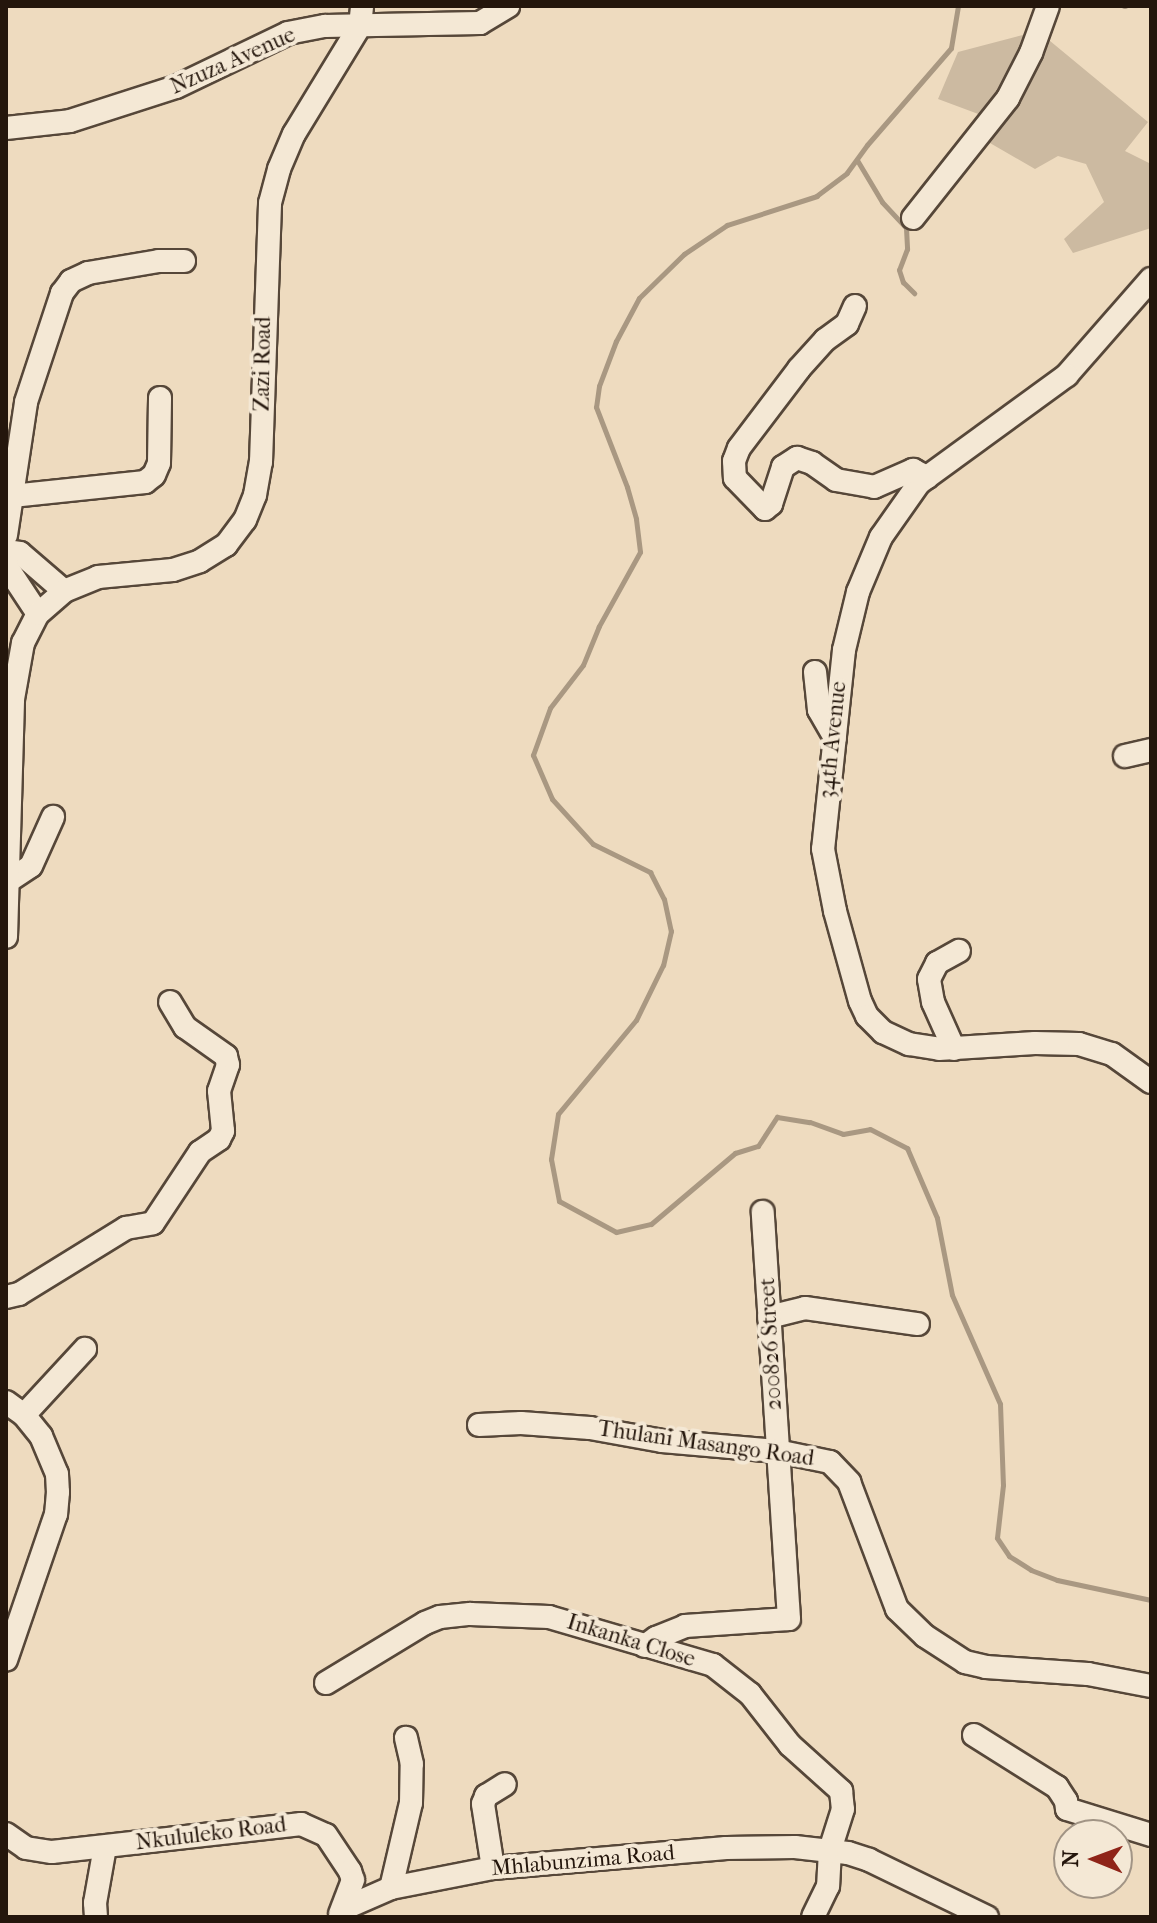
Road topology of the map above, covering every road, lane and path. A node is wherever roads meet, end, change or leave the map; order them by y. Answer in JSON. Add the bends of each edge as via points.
{"nodes":[{"id":1,"x":508,"y":6,"type":"edge"},
{"id":2,"x":1048,"y":6,"type":"edge"},
{"id":3,"x":361,"y":16,"type":"edge"},
{"id":4,"x":6,"y":128,"type":"edge"},
{"id":5,"x":913,"y":218,"type":"dead end"},
{"id":6,"x":184,"y":261,"type":"dead end"},
{"id":7,"x":1151,"y":279,"type":"edge"},
{"id":8,"x":855,"y":306,"type":"dead end"},
{"id":9,"x":160,"y":398,"type":"dead end"},
{"id":10,"x":927,"y":477,"type":"junction"},
{"id":11,"x":12,"y":496,"type":"junction"},
{"id":12,"x":6,"y":535,"type":"edge"},
{"id":13,"x":6,"y":551,"type":"edge"},
{"id":14,"x":6,"y":560,"type":"edge"},
{"id":15,"x":64,"y":591,"type":"junction"},
{"id":16,"x":38,"y":614,"type":"junction"},
{"id":17,"x":815,"y":672,"type":"dead end"},
{"id":18,"x":835,"y":738,"type":"junction"},
{"id":19,"x":1151,"y":750,"type":"edge"},
{"id":20,"x":1125,"y":756,"type":"dead end"},
{"id":21,"x":53,"y":817,"type":"dead end"},
{"id":22,"x":10,"y":880,"type":"junction"},
{"id":23,"x":6,"y":937,"type":"edge"},
{"id":24,"x":959,"y":951,"type":"dead end"},
{"id":25,"x":170,"y":1002,"type":"dead end"},
{"id":26,"x":954,"y":1049,"type":"junction"},
{"id":27,"x":1151,"y":1082,"type":"edge"},
{"id":28,"x":763,"y":1212,"type":"dead end"},
{"id":29,"x":6,"y":1297,"type":"edge"},
{"id":30,"x":769,"y":1317,"type":"junction"},
{"id":31,"x":918,"y":1324,"type":"dead end"},
{"id":32,"x":85,"y":1349,"type":"dead end"},
{"id":33,"x":15,"y":1408,"type":"edge"},
{"id":34,"x":479,"y":1425,"type":"dead end"},
{"id":35,"x":777,"y":1451,"type":"junction"},
{"id":36,"x":645,"y":1646,"type":"junction"},
{"id":37,"x":6,"y":1660,"type":"edge"},
{"id":38,"x":326,"y":1683,"type":"dead end"},
{"id":39,"x":1151,"y":1686,"type":"edge"},
{"id":40,"x":974,"y":1735,"type":"dead end"},
{"id":41,"x":406,"y":1738,"type":"dead end"},
{"id":42,"x":505,"y":1784,"type":"dead end"},
{"id":43,"x":6,"y":1834,"type":"edge"},
{"id":44,"x":1148,"y":1834,"type":"edge"},
{"id":45,"x":105,"y":1847,"type":"junction"},
{"id":46,"x":830,"y":1850,"type":"junction"},
{"id":47,"x":493,"y":1868,"type":"junction"},
{"id":48,"x":391,"y":1888,"type":"junction"},
{"id":49,"x":340,"y":1913,"type":"edge"},
{"id":50,"x":96,"y":1917,"type":"edge"},
{"id":51,"x":813,"y":1917,"type":"edge"},
{"id":52,"x":987,"y":1917,"type":"edge"}],
"edges":[{"from":1,"to":3,"type":"street","name":"Nzuza Avenue","via":[[480,23]]},
{"from":2,"to":5,"type":"street","via":[[1008,98]]},
{"from":3,"to":4,"type":"street","name":"Nzuza Avenue","via":[[288,33],[176,87],[70,121]]},
{"from":3,"to":15,"type":"street","name":"Zazi Road","via":[[294,134],[270,203],[261,462],[245,520],[226,545],[200,561],[173,570],[98,577]]},
{"from":6,"to":11,"type":"street","via":[[88,273],[71,281],[62,293],[26,402]]},
{"from":7,"to":10,"type":"street","name":"34th Avenue","via":[[1067,375]]},
{"from":8,"to":10,"type":"street","via":[[847,324],[799,369],[739,448],[735,478],[765,509],[783,467],[797,458],[836,480],[874,487],[910,470]]},
{"from":9,"to":11,"type":"street","via":[[159,463],[145,482]]},
{"from":10,"to":18,"type":"street","name":"34th Avenue","via":[[896,512],[858,592],[842,662]]},
{"from":11,"to":12,"type":"street"},
{"from":13,"to":15,"type":"street","via":[[20,553]]},
{"from":14,"to":16,"type":"street"},
{"from":15,"to":16,"type":"street"},
{"from":16,"to":22,"type":"street","via":[[15,671]]},
{"from":17,"to":18,"type":"street","via":[[819,710]]},
{"from":18,"to":26,"type":"street","name":"34th Avenue","via":[[823,849],[860,1001],[874,1025],[896,1039]]},
{"from":19,"to":20,"type":"street"},
{"from":21,"to":22,"type":"street","via":[[31,866]]},
{"from":22,"to":23,"type":"street"},
{"from":24,"to":26,"type":"street","via":[[937,963],[929,979]]},
{"from":25,"to":29,"type":"street","via":[[185,1027],[226,1056],[219,1091],[219,1139],[200,1152],[153,1223],[126,1228]]},
{"from":26,"to":27,"type":"street","name":"34th Avenue","via":[[1079,1044],[1112,1054]]},
{"from":28,"to":30,"type":"street","name":"200826 Street"},
{"from":30,"to":31,"type":"street","via":[[805,1308]]},
{"from":30,"to":35,"type":"street","name":"200826 Street"},
{"from":32,"to":33,"type":"street"},
{"from":33,"to":37,"type":"street","via":[[50,1456],[58,1492],[56,1514]]},
{"from":34,"to":35,"type":"street","name":"Thulani Masango Road","via":[[590,1428],[662,1441]]},
{"from":35,"to":36,"type":"street","name":"200826 Street","via":[[789,1619],[685,1626]]},
{"from":35,"to":39,"type":"street","name":"Thulani Masango Road","via":[[837,1467],[849,1482],[897,1609],[925,1636],[965,1662],[1098,1675]]},
{"from":36,"to":38,"type":"street","name":"Inkanka Close","via":[[549,1617],[440,1617]]},
{"from":36,"to":46,"type":"street","name":"Inkanka Close","via":[[726,1672],[807,1763],[841,1791],[843,1809]]},
{"from":40,"to":44,"type":"street","via":[[1057,1787],[1067,1809]]},
{"from":41,"to":48,"type":"street","via":[[411,1803]]},
{"from":42,"to":47,"type":"street","via":[[483,1804]]},
{"from":43,"to":45,"type":"street","name":"Nkululeko Road","via":[[36,1851]]},
{"from":45,"to":49,"type":"street","name":"Nkululeko Road","via":[[301,1824],[326,1835],[345,1859],[353,1880]]},
{"from":45,"to":50,"type":"street"},
{"from":46,"to":47,"type":"street","name":"Mhlabunzima Road","via":[[726,1848]]},
{"from":46,"to":51,"type":"street","via":[[828,1886]]},
{"from":46,"to":52,"type":"street","name":"Mhlabunzima Road","via":[[869,1860]]},
{"from":47,"to":48,"type":"street","name":"Mhlabunzima Road"},
{"from":48,"to":49,"type":"street","name":"Mhlabunzima Road"}]}
